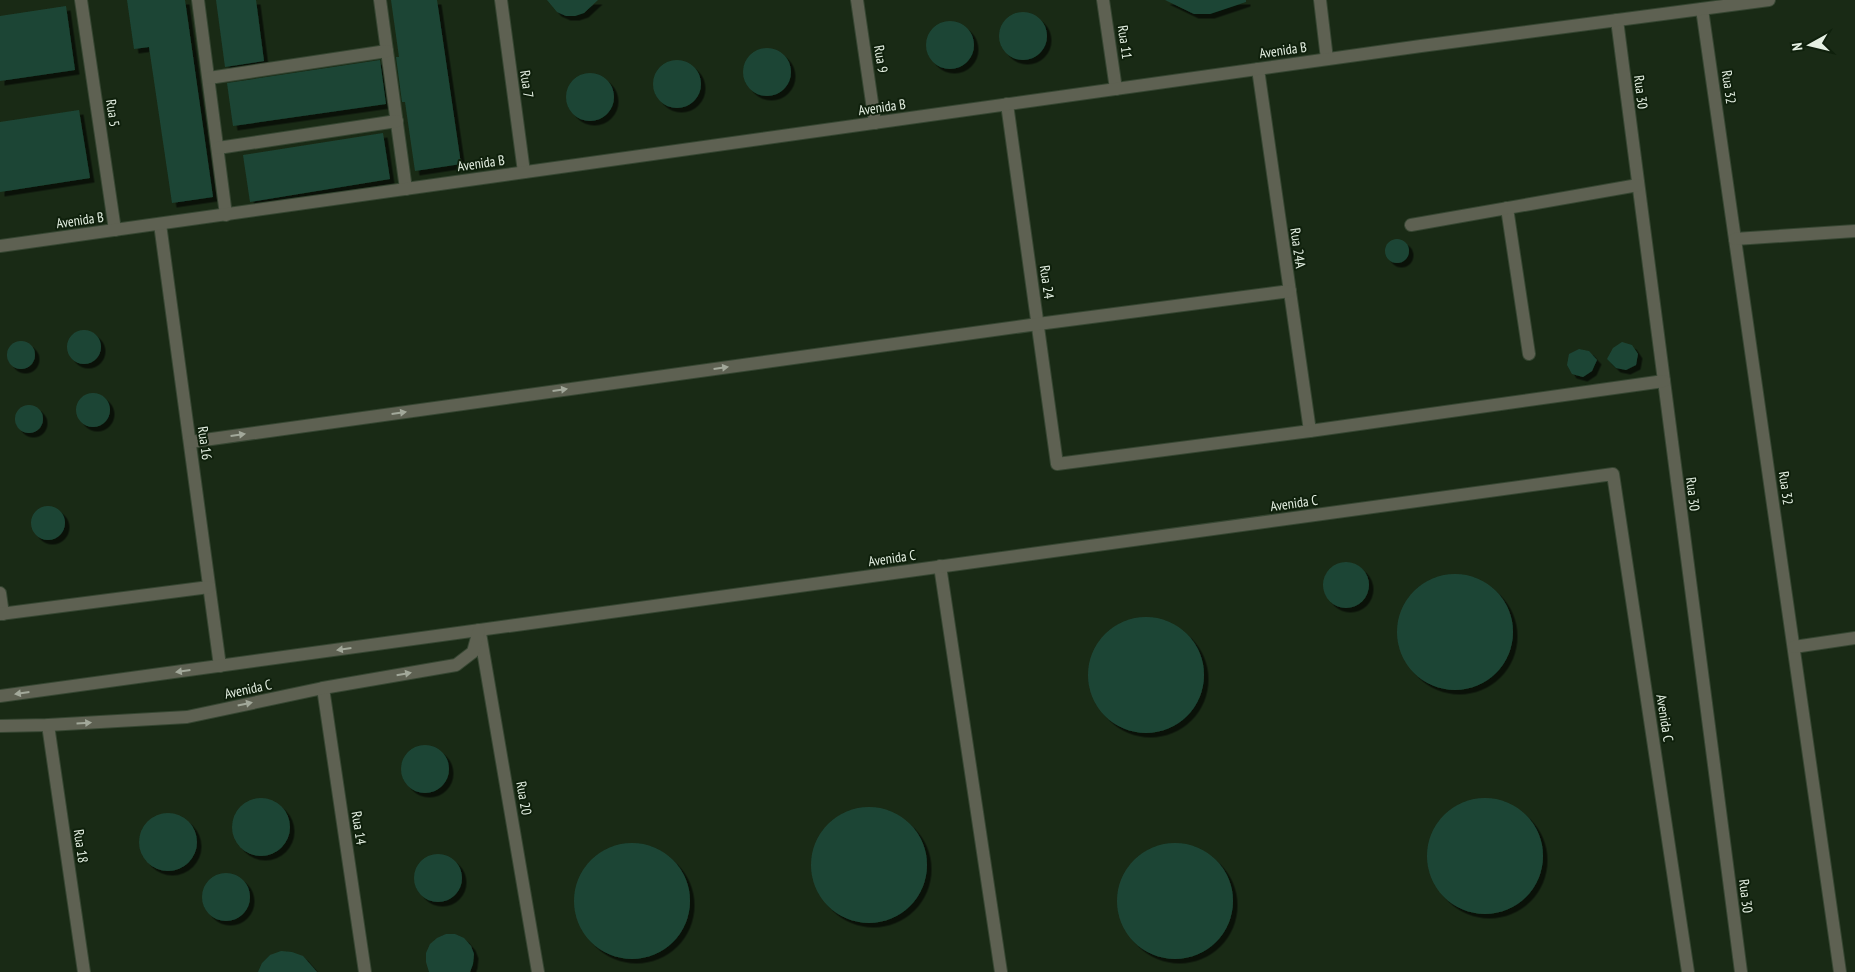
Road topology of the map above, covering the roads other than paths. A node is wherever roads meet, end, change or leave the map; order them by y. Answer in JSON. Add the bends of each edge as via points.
{"nodes":[{"id":1,"x":81,"y":0,"type":"edge"},
{"id":2,"x":198,"y":0,"type":"edge"},
{"id":3,"x":380,"y":0,"type":"edge"},
{"id":4,"x":501,"y":0,"type":"edge"},
{"id":5,"x":857,"y":0,"type":"edge"},
{"id":6,"x":1103,"y":0,"type":"edge"},
{"id":7,"x":1320,"y":0,"type":"edge"},
{"id":8,"x":1769,"y":0,"type":"edge"},
{"id":9,"x":1732,"y":2,"type":"edge"},
{"id":10,"x":1702,"y":9,"type":"junction"},
{"id":11,"x":1617,"y":20,"type":"junction"},
{"id":12,"x":387,"y":51,"type":"junction"},
{"id":13,"x":1327,"y":59,"type":"junction"},
{"id":14,"x":1258,"y":69,"type":"junction"},
{"id":15,"x":209,"y":78,"type":"junction"},
{"id":16,"x":1116,"y":89,"type":"junction"},
{"id":17,"x":1007,"y":104,"type":"junction"},
{"id":18,"x":397,"y":121,"type":"junction"},
{"id":19,"x":875,"y":123,"type":"junction"},
{"id":20,"x":218,"y":148,"type":"junction"},
{"id":21,"x":524,"y":172,"type":"junction"},
{"id":22,"x":1638,"y":185,"type":"junction"},
{"id":23,"x":406,"y":189,"type":"junction"},
{"id":24,"x":1507,"y":208,"type":"junction"},
{"id":25,"x":226,"y":214,"type":"junction"},
{"id":26,"x":160,"y":224,"type":"junction"},
{"id":27,"x":1411,"y":225,"type":"dead end"},
{"id":28,"x":115,"y":230,"type":"junction"},
{"id":29,"x":1855,"y":231,"type":"edge"},
{"id":30,"x":1735,"y":239,"type":"junction"},
{"id":31,"x":0,"y":246,"type":"edge"},
{"id":32,"x":1290,"y":292,"type":"junction"},
{"id":33,"x":1038,"y":324,"type":"junction"},
{"id":34,"x":1529,"y":354,"type":"dead end"},
{"id":35,"x":1664,"y":381,"type":"junction"},
{"id":36,"x":1310,"y":431,"type":"junction"},
{"id":37,"x":190,"y":442,"type":"junction"},
{"id":38,"x":940,"y":566,"type":"junction"},
{"id":39,"x":210,"y":587,"type":"junction"},
{"id":40,"x":0,"y":593,"type":"edge"},
{"id":41,"x":2,"y":614,"type":"edge"},
{"id":42,"x":479,"y":630,"type":"junction"},
{"id":43,"x":1855,"y":638,"type":"edge"},
{"id":44,"x":1794,"y":647,"type":"junction"},
{"id":45,"x":220,"y":666,"type":"junction"},
{"id":46,"x":323,"y":688,"type":"junction"},
{"id":47,"x":0,"y":696,"type":"edge"},
{"id":48,"x":48,"y":725,"type":"junction"},
{"id":49,"x":0,"y":726,"type":"edge"},
{"id":50,"x":84,"y":972,"type":"edge"},
{"id":51,"x":365,"y":972,"type":"edge"},
{"id":52,"x":538,"y":972,"type":"edge"},
{"id":53,"x":1001,"y":972,"type":"edge"},
{"id":54,"x":1687,"y":972,"type":"edge"},
{"id":55,"x":1741,"y":972,"type":"edge"},
{"id":56,"x":1840,"y":972,"type":"edge"}],
"edges":[{"from":1,"to":28,"type":"lane","name":"Rua 5"},
{"from":2,"to":15,"type":"lane"},
{"from":3,"to":12,"type":"lane"},
{"from":4,"to":21,"type":"lane","name":"Rua 7"},
{"from":5,"to":19,"type":"lane","name":"Rua 9"},
{"from":6,"to":16,"type":"lane","name":"Rua 11"},
{"from":7,"to":13,"type":"lane"},
{"from":8,"to":9,"type":"lane","name":"Avenida B"},
{"from":9,"to":10,"type":"lane","name":"Avenida B"},
{"from":10,"to":11,"type":"lane","name":"Avenida B"},
{"from":10,"to":30,"type":"lane","name":"Rua 32"},
{"from":11,"to":13,"type":"lane","name":"Avenida B"},
{"from":11,"to":22,"type":"lane","name":"Rua 30"},
{"from":12,"to":15,"type":"lane"},
{"from":12,"to":18,"type":"lane"},
{"from":13,"to":14,"type":"lane","name":"Avenida B"},
{"from":14,"to":16,"type":"lane","name":"Avenida B"},
{"from":14,"to":32,"type":"lane","name":"Rua 24A"},
{"from":15,"to":20,"type":"lane"},
{"from":16,"to":17,"type":"lane","name":"Avenida B"},
{"from":17,"to":19,"type":"lane","name":"Avenida B"},
{"from":17,"to":33,"type":"lane","name":"Rua 24"},
{"from":18,"to":20,"type":"lane"},
{"from":18,"to":23,"type":"lane"},
{"from":19,"to":21,"type":"lane","name":"Avenida B"},
{"from":20,"to":25,"type":"lane"},
{"from":21,"to":23,"type":"lane","name":"Avenida B"},
{"from":22,"to":24,"type":"lane"},
{"from":22,"to":35,"type":"lane","name":"Rua 30"},
{"from":23,"to":25,"type":"lane","name":"Avenida B"},
{"from":24,"to":27,"type":"lane"},
{"from":24,"to":34,"type":"lane"},
{"from":25,"to":26,"type":"lane","name":"Avenida B"},
{"from":26,"to":28,"type":"lane","name":"Avenida B"},
{"from":26,"to":37,"type":"lane","name":"Rua 16"},
{"from":28,"to":31,"type":"lane","name":"Avenida B"},
{"from":29,"to":30,"type":"lane"},
{"from":30,"to":44,"type":"lane","name":"Rua 32"},
{"from":32,"to":33,"type":"lane"},
{"from":32,"to":36,"type":"lane","name":"Rua 24A"},
{"from":33,"to":36,"type":"lane","name":"Rua 24","via":[[1057,464]]},
{"from":37,"to":33,"type":"lane","one_way":true},
{"from":35,"to":36,"type":"lane"},
{"from":35,"to":55,"type":"lane","name":"Rua 30"},
{"from":37,"to":39,"type":"lane","name":"Rua 16"},
{"from":38,"to":42,"type":"lane","name":"Avenida C"},
{"from":38,"to":53,"type":"lane"},
{"from":38,"to":54,"type":"lane","name":"Avenida C","via":[[1613,474]]},
{"from":39,"to":41,"type":"lane"},
{"from":39,"to":45,"type":"lane","name":"Rua 16"},
{"from":40,"to":41,"type":"lane"},
{"from":42,"to":45,"type":"lane","name":"Avenida C","one_way":true},
{"from":46,"to":42,"type":"lane","name":"Avenida C","one_way":true,"via":[[456,666],[473,652]]},
{"from":42,"to":52,"type":"lane","name":"Rua 20"},
{"from":43,"to":44,"type":"lane"},
{"from":44,"to":56,"type":"lane","name":"Rua 32"},
{"from":45,"to":47,"type":"lane","name":"Avenida C","one_way":true},
{"from":48,"to":46,"type":"lane","name":"Avenida C","one_way":true,"via":[[187,716]]},
{"from":46,"to":51,"type":"lane","name":"Rua 14"},
{"from":48,"to":49,"type":"lane","name":"Avenida C"},
{"from":48,"to":50,"type":"lane","name":"Rua 18"}]}
